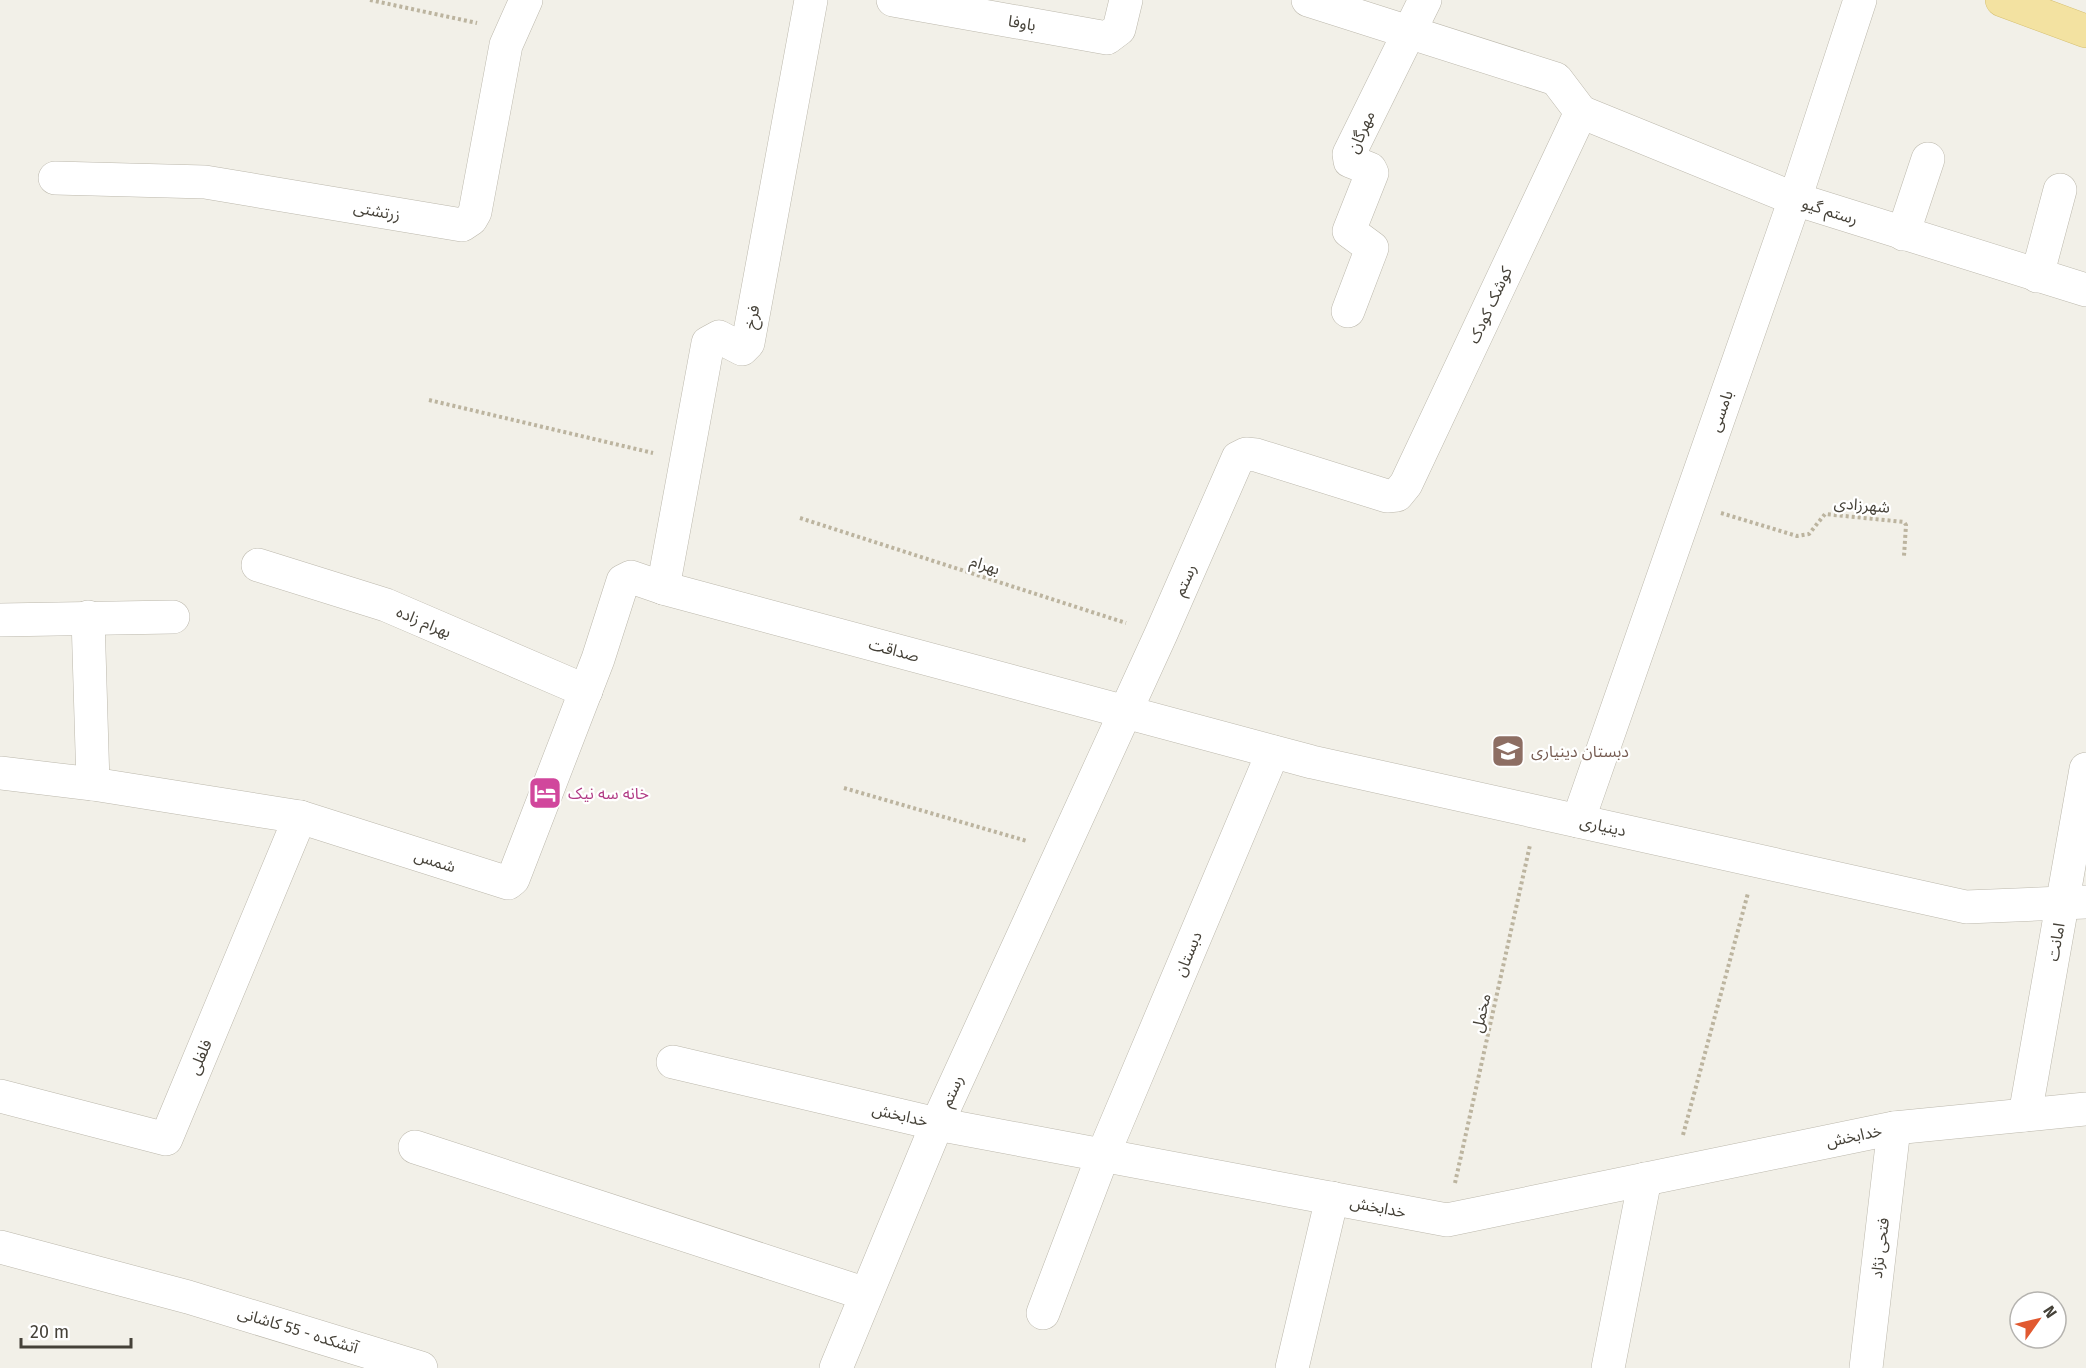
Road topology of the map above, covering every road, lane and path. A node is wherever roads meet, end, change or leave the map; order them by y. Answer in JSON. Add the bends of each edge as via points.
{"nodes":[{"id":1,"x":370,"y":0,"type":"edge"},
{"id":2,"x":526,"y":0,"type":"edge"},
{"id":3,"x":811,"y":0,"type":"edge"},
{"id":4,"x":893,"y":0,"type":"edge"},
{"id":5,"x":1126,"y":0,"type":"edge"},
{"id":6,"x":1308,"y":0,"type":"edge"},
{"id":7,"x":1425,"y":0,"type":"edge"},
{"id":8,"x":1860,"y":0,"type":"edge"},
{"id":9,"x":2002,"y":0,"type":"edge"},
{"id":10,"x":514,"y":31,"type":"junction"},
{"id":11,"x":1409,"y":31,"type":"junction"},
{"id":12,"x":2086,"y":31,"type":"edge"},
{"id":13,"x":1581,"y":112,"type":"junction"},
{"id":14,"x":1928,"y":159,"type":"dead end"},
{"id":15,"x":55,"y":178,"type":"dead end"},
{"id":16,"x":2060,"y":190,"type":"dead end"},
{"id":17,"x":1795,"y":200,"type":"junction"},
{"id":18,"x":1903,"y":234,"type":"junction"},
{"id":19,"x":2037,"y":276,"type":"junction"},
{"id":20,"x":2086,"y":290,"type":"edge"},
{"id":21,"x":1348,"y":311,"type":"dead end"},
{"id":22,"x":429,"y":400,"type":"dead end"},
{"id":23,"x":688,"y":462,"type":"junction"},
{"id":24,"x":1397,"y":495,"type":"joint"},
{"id":25,"x":1689,"y":503,"type":"junction"},
{"id":26,"x":800,"y":518,"type":"dead end"},
{"id":27,"x":1904,"y":556,"type":"dead end"},
{"id":28,"x":258,"y":565,"type":"dead end"},
{"id":29,"x":663,"y":588,"type":"junction"},
{"id":30,"x":88,"y":617,"type":"junction"},
{"id":31,"x":172,"y":617,"type":"dead end"},
{"id":32,"x":0,"y":620,"type":"edge"},
{"id":33,"x":1161,"y":634,"type":"junction"},
{"id":34,"x":586,"y":691,"type":"junction"},
{"id":35,"x":1125,"y":712,"type":"junction"},
{"id":36,"x":1273,"y":752,"type":"junction"},
{"id":37,"x":2086,"y":770,"type":"edge"},
{"id":38,"x":0,"y":773,"type":"edge"},
{"id":39,"x":93,"y":784,"type":"junction"},
{"id":40,"x":844,"y":788,"type":"dead end"},
{"id":41,"x":1538,"y":812,"type":"junction"},
{"id":42,"x":300,"y":817,"type":"junction"},
{"id":43,"x":1578,"y":821,"type":"junction"},
{"id":44,"x":1061,"y":851,"type":"junction"},
{"id":45,"x":1756,"y":860,"type":"junction"},
{"id":46,"x":2074,"y":903,"type":"edge"},
{"id":47,"x":673,"y":1062,"type":"dead end"},
{"id":48,"x":0,"y":1096,"type":"edge"},
{"id":49,"x":2086,"y":1109,"type":"edge"},
{"id":50,"x":2025,"y":1115,"type":"junction"},
{"id":51,"x":937,"y":1124,"type":"junction"},
{"id":52,"x":1894,"y":1128,"type":"junction"},
{"id":53,"x":415,"y":1147,"type":"dead end"},
{"id":54,"x":1103,"y":1155,"type":"junction"},
{"id":55,"x":1658,"y":1176,"type":"junction"},
{"id":56,"x":1332,"y":1198,"type":"junction"},
{"id":57,"x":1447,"y":1220,"type":"junction"},
{"id":58,"x":0,"y":1247,"type":"edge"},
{"id":59,"x":866,"y":1294,"type":"junction"},
{"id":60,"x":1043,"y":1313,"type":"dead end"},
{"id":61,"x":421,"y":1368,"type":"edge"},
{"id":62,"x":836,"y":1368,"type":"edge"},
{"id":63,"x":1292,"y":1368,"type":"edge"},
{"id":64,"x":1608,"y":1368,"type":"edge"},
{"id":65,"x":1866,"y":1368,"type":"edge"}],
"edges":[{"from":1,"to":10,"type":"path"},
{"from":2,"to":10,"type":"street","name":"زرتشتی"},
{"from":3,"to":23,"type":"street","name":"فرخ","via":[[748,343],[742,349],[719,337],[708,343]]},
{"from":4,"to":5,"type":"street","name":"باوفا","via":[[1107,38],[1119,29]]},
{"from":6,"to":11,"type":"street"},
{"from":7,"to":11,"type":"street","name":"مهرگان"},
{"from":8,"to":17,"type":"street","name":"بامسی"},
{"from":9,"to":12,"type":"main road"},
{"from":10,"to":15,"type":"street","name":"زرتشتی","via":[[506,45],[475,212],[462,225],[205,182]]},
{"from":11,"to":13,"type":"street","via":[[1556,79]]},
{"from":11,"to":21,"type":"street","name":"مهرگان","via":[[1349,154],[1350,160],[1372,173],[1349,231],[1372,248]]},
{"from":13,"to":17,"type":"street","name":"رستم گیو"},
{"from":13,"to":24,"type":"street","name":"کوشک کودک","via":[[1406,484]]},
{"from":14,"to":18,"type":"street"},
{"from":16,"to":19,"type":"street"},
{"from":17,"to":18,"type":"street","name":"رستم گیو"},
{"from":17,"to":25,"type":"street","name":"بامسی"},
{"from":18,"to":19,"type":"street","name":"رستم گیو"},
{"from":19,"to":20,"type":"street","name":"رستم گیو"},
{"from":22,"to":23,"type":"path"},
{"from":23,"to":29,"type":"street","name":"فرخ"},
{"from":24,"to":33,"type":"street","name":"رستم","via":[[1387,496],[1256,455],[1238,458]]},
{"from":25,"to":27,"type":"path","name":"شهرزادی","via":[[1797,536],[1809,534],[1825,514],[1904,522]]},
{"from":25,"to":43,"type":"street","name":"بامسی"},
{"from":26,"to":33,"type":"path","name":"بهرام"},
{"from":28,"to":34,"type":"street","name":"بهرام زاده","via":[[386,605]]},
{"from":29,"to":34,"type":"street","name":"شمس","via":[[632,577],[623,581]]},
{"from":29,"to":35,"type":"street","name":"صداقت"},
{"from":30,"to":31,"type":"street"},
{"from":30,"to":32,"type":"street"},
{"from":30,"to":39,"type":"street"},
{"from":33,"to":35,"type":"street","name":"رستم"},
{"from":34,"to":42,"type":"street","name":"شمس","via":[[513,879],[508,883]]},
{"from":35,"to":36,"type":"street","name":"دینیاری"},
{"from":35,"to":44,"type":"street","name":"رستم"},
{"from":36,"to":41,"type":"street","name":"دینیاری"},
{"from":36,"to":54,"type":"street","name":"دبستان"},
{"from":37,"to":46,"type":"street","name":"امانت"},
{"from":38,"to":39,"type":"street","name":"شمس"},
{"from":39,"to":42,"type":"street","name":"شمس"},
{"from":40,"to":44,"type":"path"},
{"from":41,"to":43,"type":"street","name":"دینیاری"},
{"from":41,"to":57,"type":"path","name":"مخمل"},
{"from":42,"to":48,"type":"street","name":"فلفلی","via":[[166,1138]]},
{"from":43,"to":45,"type":"street","name":"دینیاری"},
{"from":44,"to":51,"type":"street","name":"رستم"},
{"from":45,"to":46,"type":"street","name":"دینیاری","via":[[1966,907]]},
{"from":45,"to":55,"type":"path"},
{"from":46,"to":50,"type":"street","name":"امانت"},
{"from":47,"to":51,"type":"street","name":"خدابخش"},
{"from":49,"to":50,"type":"street","name":"خدابخش"},
{"from":50,"to":52,"type":"street","name":"خدابخش"},
{"from":51,"to":54,"type":"street","name":"خدابخش"},
{"from":51,"to":59,"type":"street","name":"رستم"},
{"from":52,"to":55,"type":"street","name":"خدابخش"},
{"from":52,"to":65,"type":"street","name":"فتحی نژاد"},
{"from":53,"to":59,"type":"street"},
{"from":54,"to":56,"type":"street","name":"خدابخش"},
{"from":54,"to":60,"type":"street","name":"دبستان"},
{"from":55,"to":57,"type":"street","name":"خدابخش"},
{"from":55,"to":64,"type":"street"},
{"from":56,"to":57,"type":"street","name":"خدابخش"},
{"from":56,"to":63,"type":"street"},
{"from":58,"to":61,"type":"street","name":"آتشکده - 55 کاشانی","via":[[188,1297]]},
{"from":59,"to":62,"type":"street","name":"رستم"}]}
